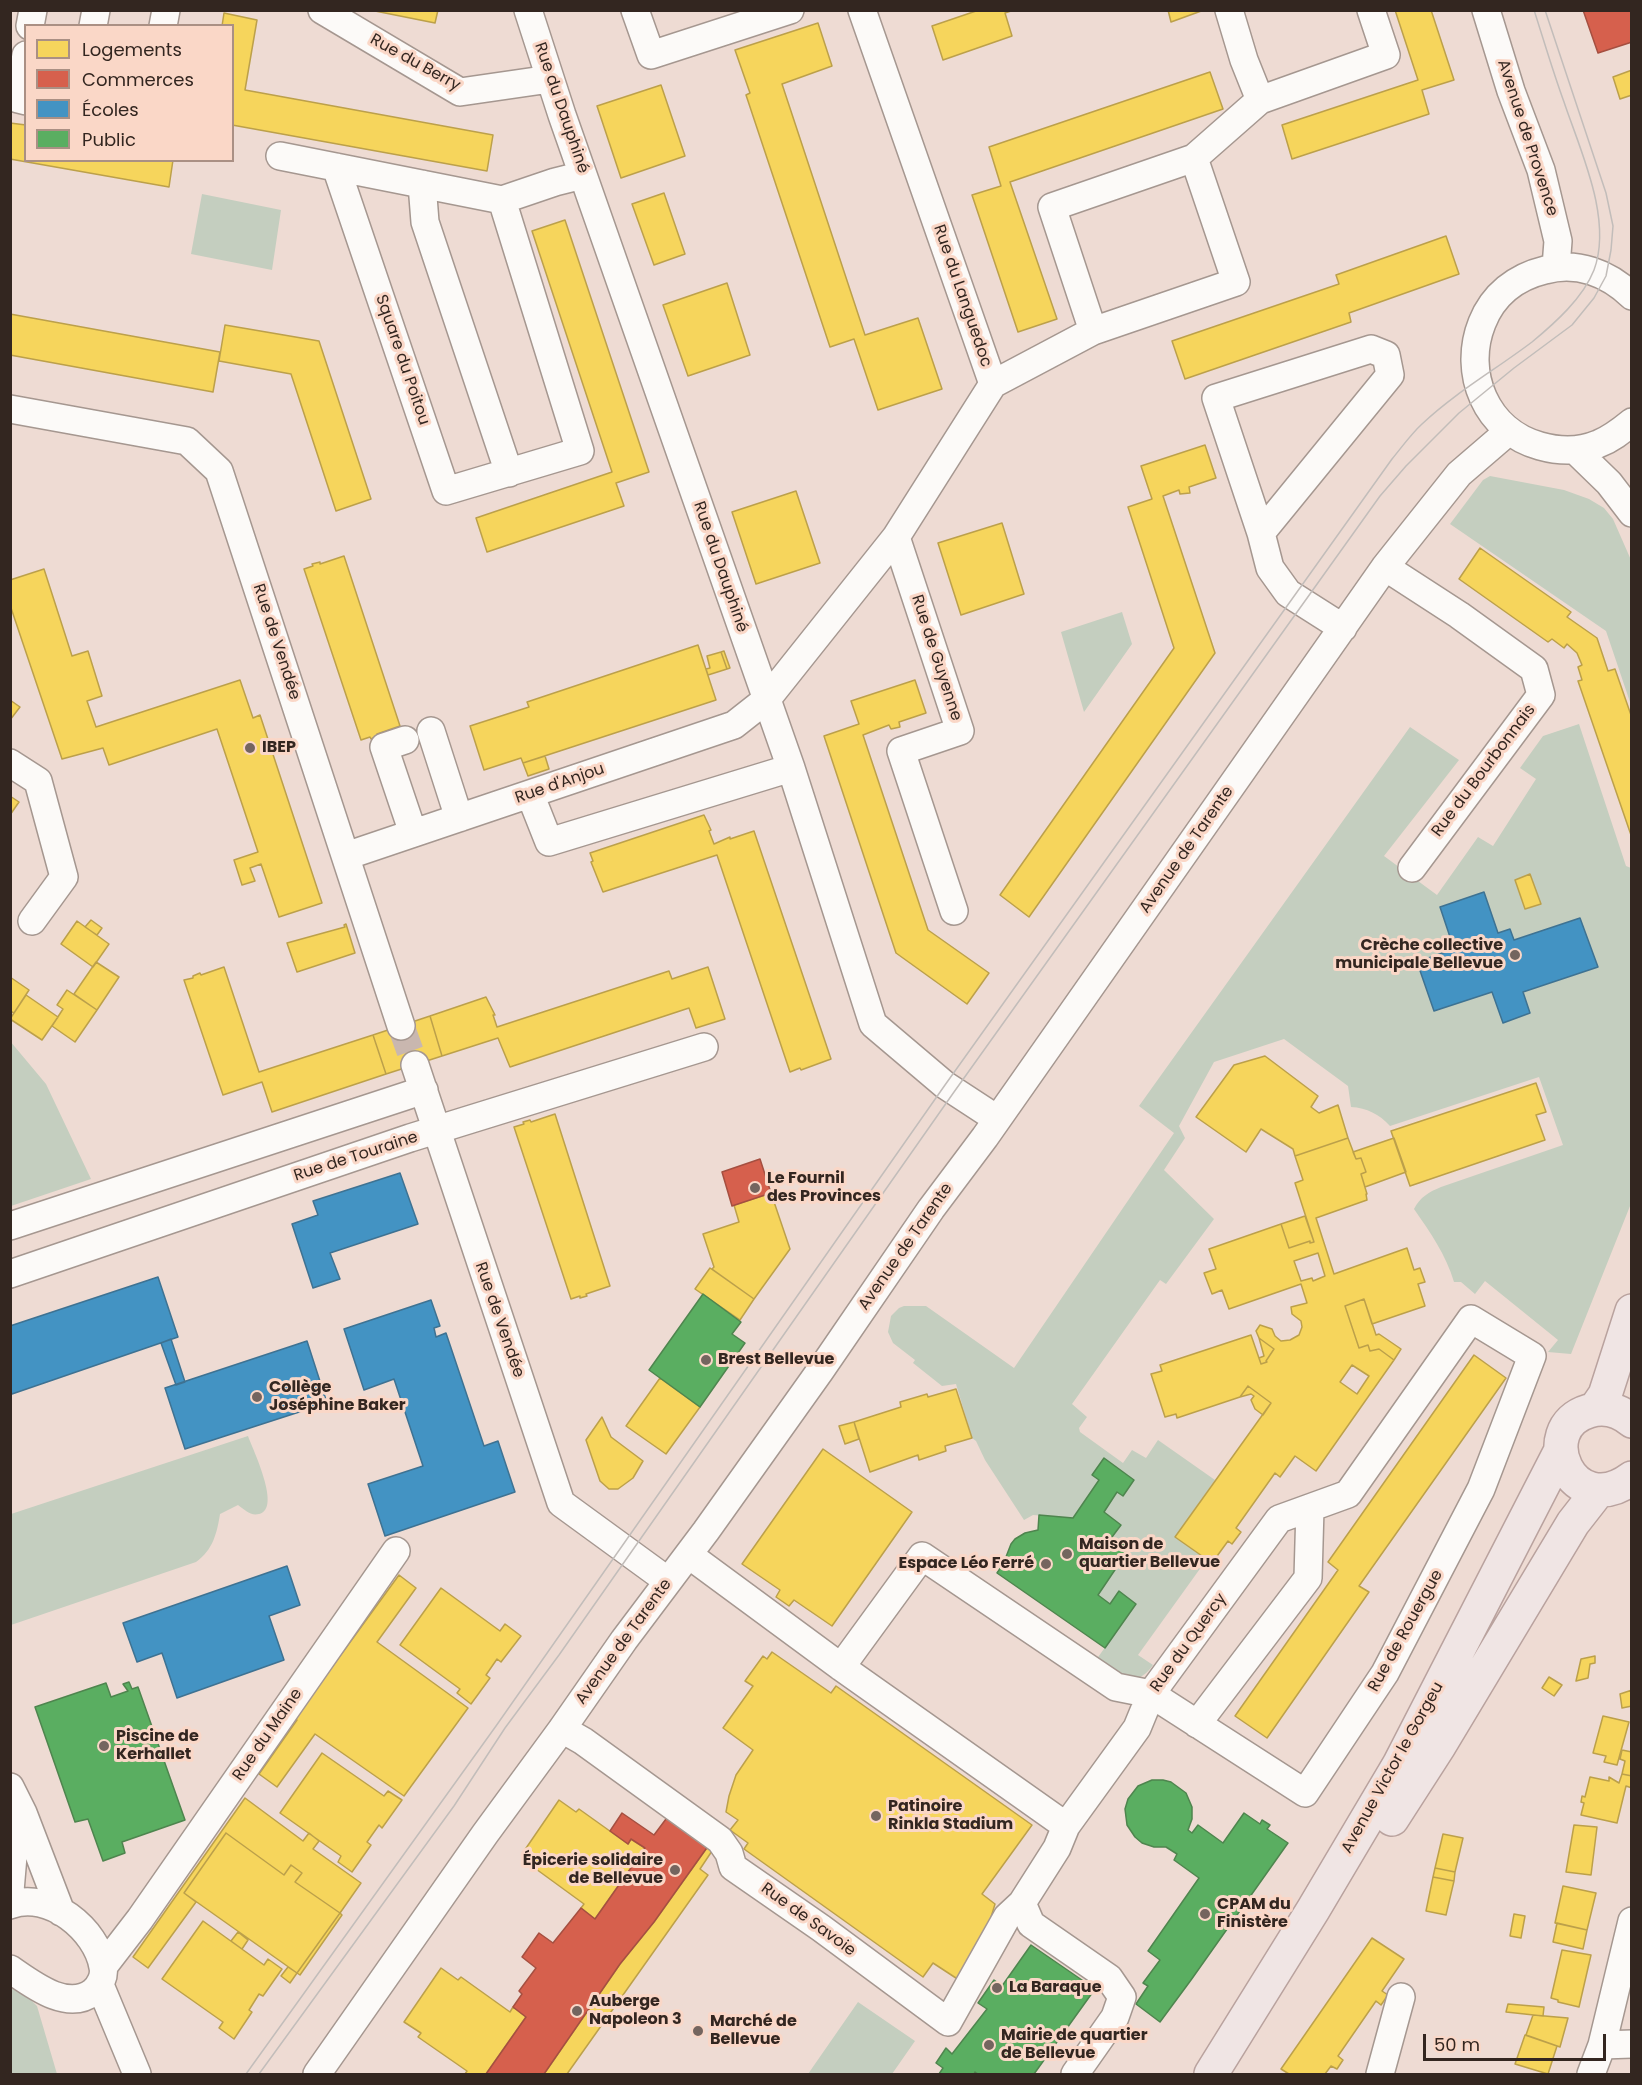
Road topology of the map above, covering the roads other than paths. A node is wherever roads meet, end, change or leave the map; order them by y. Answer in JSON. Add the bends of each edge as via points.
{"nodes":[{"id":1,"x":322,"y":10,"type":"edge"},
{"id":2,"x":528,"y":10,"type":"edge"},
{"id":3,"x":635,"y":10,"type":"edge"},
{"id":4,"x":790,"y":10,"type":"edge"},
{"id":5,"x":862,"y":10,"type":"edge"},
{"id":6,"x":1229,"y":10,"type":"edge"},
{"id":7,"x":1371,"y":10,"type":"edge"},
{"id":8,"x":1486,"y":10,"type":"edge"},
{"id":9,"x":24,"y":66,"type":"edge"},
{"id":10,"x":550,"y":78,"type":"junction"},
{"id":11,"x":24,"y":100,"type":"edge"},
{"id":12,"x":1260,"y":100,"type":"junction"},
{"id":13,"x":280,"y":156,"type":"dead end"},
{"id":14,"x":1194,"y":158,"type":"junction"},
{"id":15,"x":336,"y":167,"type":"junction"},
{"id":16,"x":583,"y":175,"type":"junction"},
{"id":17,"x":422,"y":184,"type":"junction"},
{"id":18,"x":502,"y":200,"type":"junction"},
{"id":19,"x":1556,"y":267,"type":"junction"},
{"id":20,"x":1632,"y":296,"type":"edge"},
{"id":21,"x":1093,"y":331,"type":"junction"},
{"id":22,"x":993,"y":384,"type":"junction"},
{"id":23,"x":10,"y":409,"type":"edge"},
{"id":24,"x":1488,"y":409,"type":"junction"},
{"id":25,"x":1632,"y":422,"type":"edge"},
{"id":26,"x":1509,"y":431,"type":"junction"},
{"id":27,"x":1575,"y":450,"type":"junction"},
{"id":28,"x":1484,"y":452,"type":"junction"},
{"id":29,"x":509,"y":473,"type":"junction"},
{"id":30,"x":1632,"y":513,"type":"edge"},
{"id":31,"x":1261,"y":533,"type":"junction"},
{"id":32,"x":896,"y":537,"type":"junction"},
{"id":33,"x":1385,"y":567,"type":"junction"},
{"id":34,"x":1343,"y":628,"type":"junction"},
{"id":35,"x":767,"y":699,"type":"junction"},
{"id":36,"x":431,"y":731,"type":"dead end"},
{"id":37,"x":405,"y":740,"type":"dead end"},
{"id":38,"x":10,"y":763,"type":"edge"},
{"id":39,"x":791,"y":768,"type":"junction"},
{"id":40,"x":530,"y":794,"type":"junction"},
{"id":41,"x":459,"y":818,"type":"junction"},
{"id":42,"x":413,"y":833,"type":"junction"},
{"id":43,"x":346,"y":856,"type":"junction"},
{"id":44,"x":1412,"y":868,"type":"dead end"},
{"id":45,"x":954,"y":911,"type":"dead end"},
{"id":46,"x":32,"y":921,"type":"dead end"},
{"id":47,"x":401,"y":1026,"type":"tunnel mouth"},
{"id":48,"x":704,"y":1047,"type":"dead end"},
{"id":49,"x":415,"y":1065,"type":"tunnel mouth"},
{"id":50,"x":423,"y":1090,"type":"junction"},
{"id":51,"x":997,"y":1119,"type":"junction"},
{"id":52,"x":437,"y":1130,"type":"junction"},
{"id":53,"x":10,"y":1226,"type":"edge"},
{"id":54,"x":10,"y":1275,"type":"edge"},
{"id":55,"x":1632,"y":1311,"type":"edge"},
{"id":56,"x":1471,"y":1318,"type":"joint"},
{"id":57,"x":1596,"y":1408,"type":"junction"},
{"id":58,"x":1632,"y":1421,"type":"edge"},
{"id":59,"x":1560,"y":1452,"type":"junction"},
{"id":60,"x":1620,"y":1486,"type":"edge"},
{"id":61,"x":1310,"y":1508,"type":"junction"},
{"id":62,"x":396,"y":1551,"type":"dead end"},
{"id":63,"x":689,"y":1555,"type":"junction"},
{"id":64,"x":668,"y":1581,"type":"junction"},
{"id":65,"x":842,"y":1667,"type":"junction"},
{"id":66,"x":1151,"y":1694,"type":"junction"},
{"id":67,"x":1197,"y":1724,"type":"junction"},
{"id":68,"x":562,"y":1729,"type":"junction"},
{"id":69,"x":10,"y":1787,"type":"edge"},
{"id":70,"x":10,"y":1819,"type":"edge"},
{"id":71,"x":1065,"y":1826,"type":"junction"},
{"id":72,"x":10,"y":1891,"type":"edge"},
{"id":73,"x":1022,"y":1903,"type":"junction"},
{"id":74,"x":10,"y":1905,"type":"edge"},
{"id":75,"x":62,"y":1912,"type":"junction"},
{"id":76,"x":140,"y":1919,"type":"junction"},
{"id":77,"x":1632,"y":1921,"type":"edge"},
{"id":78,"x":88,"y":1935,"type":"junction"},
{"id":79,"x":10,"y":1969,"type":"edge"},
{"id":80,"x":102,"y":1976,"type":"junction"},
{"id":81,"x":1401,"y":1997,"type":"dead end"},
{"id":82,"x":1602,"y":2044,"type":"junction"},
{"id":83,"x":1632,"y":2044,"type":"edge"},
{"id":84,"x":136,"y":2074,"type":"edge"},
{"id":85,"x":317,"y":2074,"type":"edge"},
{"id":86,"x":1075,"y":2074,"type":"edge"},
{"id":87,"x":1210,"y":2074,"type":"edge"},
{"id":88,"x":1232,"y":2074,"type":"edge"},
{"id":89,"x":1380,"y":2074,"type":"edge"},
{"id":90,"x":1591,"y":2074,"type":"edge"}],
"edges":[{"from":1,"to":10,"type":"street","name":"Rue du Berry","via":[[460,92]]},
{"from":2,"to":10,"type":"street","name":"Rue du Dauphiné"},
{"from":3,"to":4,"type":"street","via":[[651,55]]},
{"from":5,"to":22,"type":"street","name":"Rue du Languedoc"},
{"from":6,"to":12,"type":"street"},
{"from":7,"to":12,"type":"street","via":[[1386,55]]},
{"from":8,"to":19,"type":"street","name":"Avenue de Provence","via":[[1541,170],[1558,241]]},
{"from":9,"to":11,"type":"street","via":[[18,99]]},
{"from":10,"to":16,"type":"street","name":"Rue du Dauphiné"},
{"from":12,"to":14,"type":"street"},
{"from":13,"to":15,"type":"street"},
{"from":14,"to":21,"type":"street","via":[[1052,207]]},
{"from":14,"to":21,"type":"street","via":[[1236,282]]},
{"from":15,"to":17,"type":"street"},
{"from":15,"to":29,"type":"street","name":"Square du Poitou","via":[[446,491]]},
{"from":16,"to":18,"type":"street"},
{"from":16,"to":35,"type":"street","name":"Rue du Dauphiné"},
{"from":17,"to":18,"type":"street"},
{"from":17,"to":29,"type":"street","via":[[425,222]]},
{"from":18,"to":29,"type":"street","name":"Square du Poitou","via":[[580,452]]},
{"from":19,"to":20,"type":"street","via":[[1594,271]]},
{"from":19,"to":24,"type":"street","via":[[1528,274],[1512,284],[1486,312],[1475,338],[1474,367]]},
{"from":21,"to":22,"type":"street"},
{"from":22,"to":32,"type":"street","name":"Rue du Languedoc"},
{"from":23,"to":43,"type":"street","name":"Rue de Vendée","via":[[187,441],[219,471]]},
{"from":24,"to":26,"type":"street"},
{"from":24,"to":28,"type":"street","via":[[1491,423]]},
{"from":25,"to":27,"type":"street","via":[[1596,445]]},
{"from":26,"to":27,"type":"street","via":[[1529,443]]},
{"from":26,"to":28,"type":"street","name":"Avenue de Tarente"},
{"from":27,"to":30,"type":"street","via":[[1609,483]]},
{"from":28,"to":33,"type":"street","name":"Avenue de Tarente","via":[[1459,474]]},
{"from":31,"to":31,"type":"street","via":[[1390,375],[1386,355],[1371,349],[1216,398]]},
{"from":31,"to":34,"type":"street","via":[[1270,568],[1288,593]]},
{"from":32,"to":35,"type":"street","name":"Rue du Languedoc"},
{"from":32,"to":45,"type":"street","name":"Rue de Guyenne","via":[[960,731],[901,751]]},
{"from":33,"to":34,"type":"street","name":"Avenue de Tarente"},
{"from":33,"to":44,"type":"street","name":"Rue du Bourbonnais","via":[[1534,669],[1540,695]]},
{"from":34,"to":51,"type":"street","name":"Avenue de Tarente"},
{"from":35,"to":39,"type":"street","name":"Rue du Dauphiné"},
{"from":35,"to":40,"type":"street","name":"Rue d'Anjou","via":[[734,725]]},
{"from":36,"to":41,"type":"street"},
{"from":37,"to":42,"type":"street","via":[[384,747]]},
{"from":38,"to":46,"type":"street","via":[[38,781],[64,877]]},
{"from":39,"to":40,"type":"street","via":[[549,842]]},
{"from":39,"to":51,"type":"street","name":"Rue du Dauphiné","via":[[873,1024],[954,1092]]},
{"from":40,"to":41,"type":"street","name":"Rue d'Anjou"},
{"from":41,"to":42,"type":"street","name":"Rue d'Anjou"},
{"from":42,"to":43,"type":"street","name":"Rue d'Anjou"},
{"from":43,"to":47,"type":"street","name":"Rue de Vendée"},
{"from":48,"to":52,"type":"street","name":"Rue de Touraine"},
{"from":49,"to":50,"type":"street","name":"Rue de Vendée"},
{"from":50,"to":52,"type":"street","name":"Rue de Vendée"},
{"from":50,"to":53,"type":"street"},
{"from":51,"to":63,"type":"street","name":"Avenue de Tarente"},
{"from":52,"to":54,"type":"street","name":"Rue de Touraine"},
{"from":52,"to":64,"type":"street","name":"Rue de Vendée","via":[[561,1503]]},
{"from":55,"to":57,"type":"main road","via":[[1605,1395]]},
{"from":56,"to":61,"type":"street","name":"Rue du Quercy","via":[[1348,1494]]},
{"from":56,"to":67,"type":"street","name":"Rue de Rouergue","via":[[1532,1356],[1481,1489],[1385,1674],[1305,1793]]},
{"from":57,"to":58,"type":"main road","via":[[1616,1411]]},
{"from":57,"to":59,"type":"main road","name":"Avenue Victor le Gorgeu","via":[[1570,1424]]},
{"from":59,"to":60,"type":"main road","via":[[1572,1479],[1584,1487]]},
{"from":59,"to":87,"type":"main road","name":"Avenue Victor le Gorgeu","via":[[1399,1765]]},
{"from":60,"to":88,"type":"main road","name":"Avenue Victor le Gorgeu","via":[[1573,1523],[1439,1746]]},
{"from":61,"to":66,"type":"street","name":"Rue du Quercy","via":[[1279,1519]]},
{"from":61,"to":67,"type":"street","via":[[1308,1578]]},
{"from":62,"to":76,"type":"street","name":"Rue du Maine"},
{"from":63,"to":64,"type":"street","name":"Avenue de Tarente"},
{"from":63,"to":65,"type":"street"},
{"from":64,"to":68,"type":"street","name":"Avenue de Tarente"},
{"from":65,"to":66,"type":"street","via":[[922,1556],[1116,1687]]},
{"from":65,"to":71,"type":"street"},
{"from":66,"to":67,"type":"street","name":"Rue de Rouergue"},
{"from":66,"to":71,"type":"street","name":"Rue du Quercy","via":[[1137,1728]]},
{"from":68,"to":73,"type":"street","name":"Rue de Savoie","via":[[720,1840],[733,1867],[948,2022],[1007,1917]]},
{"from":68,"to":85,"type":"street","name":"Avenue de Tarente"},
{"from":69,"to":75,"type":"street"},
{"from":70,"to":72,"type":"street","via":[[14,1844]]},
{"from":71,"to":73,"type":"street","name":"Rue de Savoie","via":[[1057,1848]]},
{"from":73,"to":86,"type":"street","via":[[1031,1923],[1109,1978],[1122,1996],[1114,2017]]},
{"from":74,"to":75,"type":"street","via":[[33,1902]]},
{"from":75,"to":78,"type":"street"},
{"from":76,"to":78,"type":"street","via":[[112,1931]]},
{"from":76,"to":80,"type":"street","name":"Rue du Maine"},
{"from":77,"to":82,"type":"street"},
{"from":78,"to":80,"type":"street","via":[[96,1946]]},
{"from":79,"to":80,"type":"street","via":[[65,1999],[86,1997]]},
{"from":80,"to":84,"type":"street"},
{"from":81,"to":89,"type":"street"},
{"from":82,"to":83,"type":"street"},
{"from":82,"to":90,"type":"street"}]}
